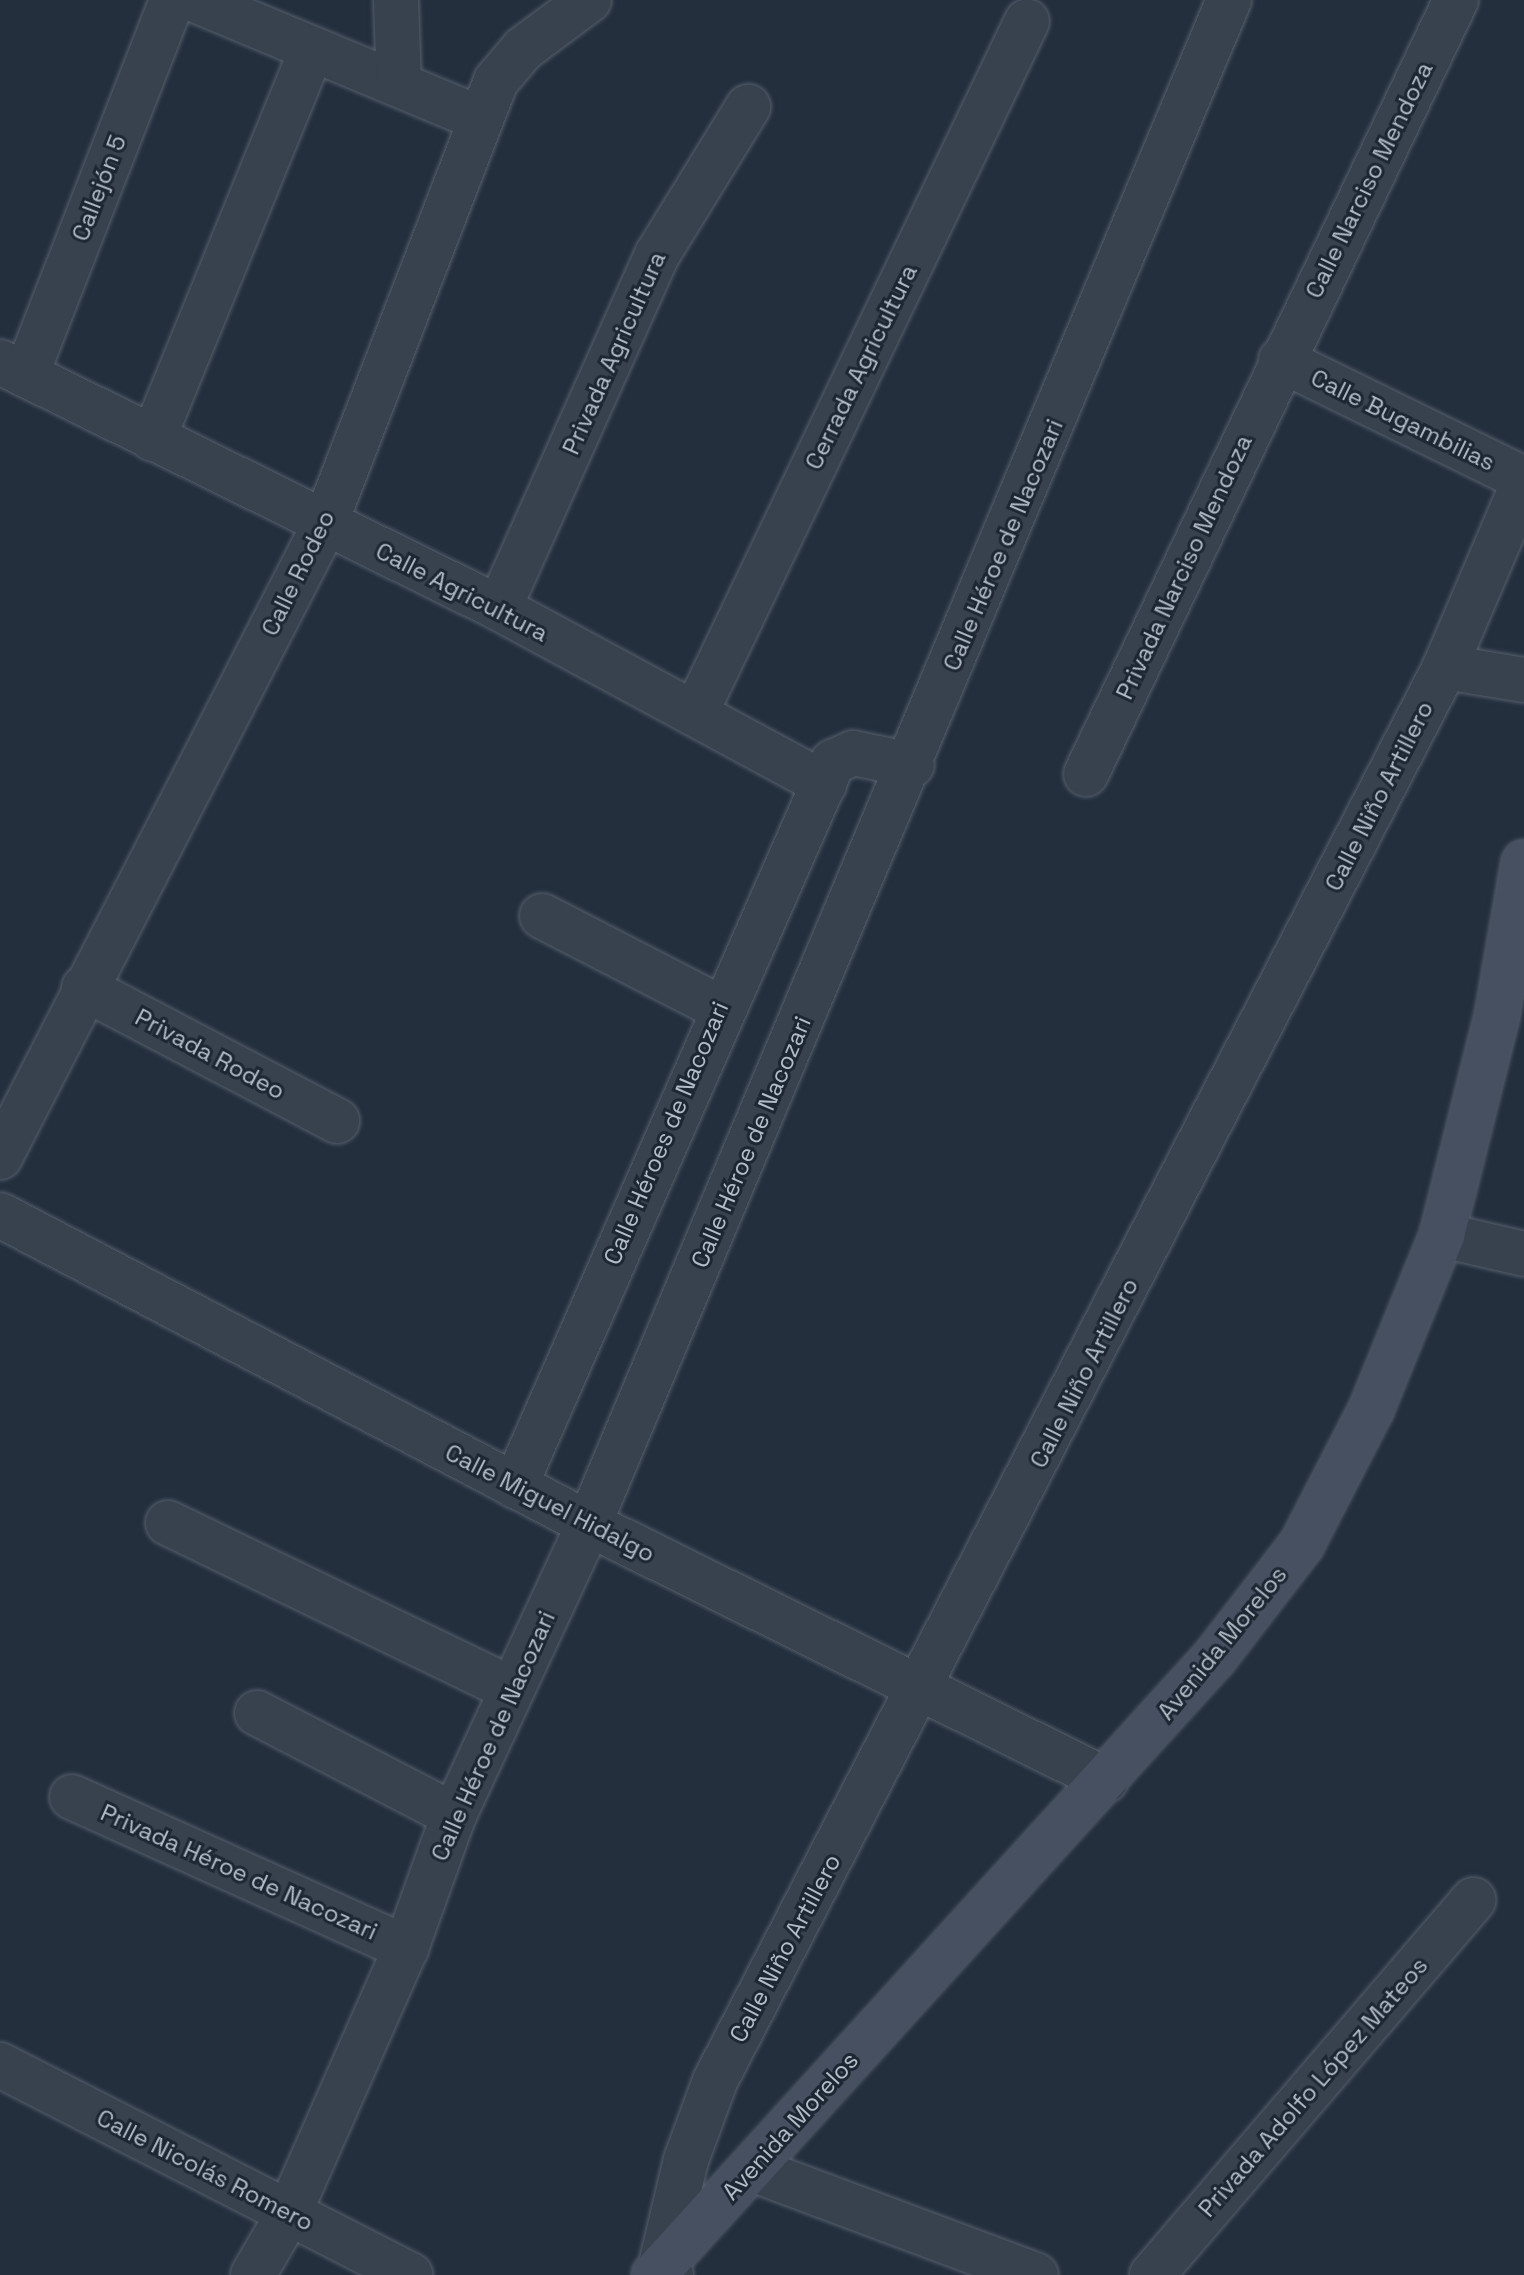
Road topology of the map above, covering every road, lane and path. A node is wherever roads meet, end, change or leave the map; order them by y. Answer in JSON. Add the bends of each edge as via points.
{"nodes":[{"id":1,"x":172,"y":0,"type":"edge"},
{"id":2,"x":195,"y":0,"type":"edge"},
{"id":3,"x":396,"y":0,"type":"edge"},
{"id":4,"x":589,"y":0,"type":"edge"},
{"id":5,"x":1229,"y":0,"type":"edge"},
{"id":6,"x":1456,"y":0,"type":"edge"},
{"id":7,"x":1027,"y":21,"type":"dead end"},
{"id":8,"x":312,"y":49,"type":"junction"},
{"id":9,"x":399,"y":84,"type":"junction"},
{"id":10,"x":748,"y":107,"type":"dead end"},
{"id":11,"x":481,"y":119,"type":"junction"},
{"id":12,"x":1281,"y":360,"type":"junction"},
{"id":13,"x":13,"y":369,"type":"edge"},
{"id":14,"x":153,"y":439,"type":"junction"},
{"id":15,"x":1524,"y":480,"type":"edge"},
{"id":16,"x":325,"y":524,"type":"junction"},
{"id":17,"x":499,"y":608,"type":"junction"},
{"id":18,"x":1445,"y":667,"type":"junction"},
{"id":19,"x":1524,"y":680,"type":"edge"},
{"id":20,"x":695,"y":714,"type":"junction"},
{"id":21,"x":912,"y":765,"type":"junction"},
{"id":22,"x":1086,"y":774,"type":"dead end"},
{"id":23,"x":825,"y":784,"type":"junction"},
{"id":24,"x":1524,"y":862,"type":"edge"},
{"id":25,"x":542,"y":916,"type":"dead end"},
{"id":26,"x":84,"y":988,"type":"junction"},
{"id":27,"x":720,"y":1008,"type":"junction"},
{"id":28,"x":1510,"y":1019,"type":"edge"},
{"id":29,"x":337,"y":1121,"type":"dead end"},
{"id":30,"x":0,"y":1157,"type":"edge"},
{"id":31,"x":0,"y":1215,"type":"edge"},
{"id":32,"x":1442,"y":1235,"type":"junction"},
{"id":33,"x":1524,"y":1254,"type":"edge"},
{"id":34,"x":515,"y":1486,"type":"junction"},
{"id":35,"x":168,"y":1523,"type":"dead end"},
{"id":36,"x":589,"y":1524,"type":"junction"},
{"id":37,"x":511,"y":1689,"type":"junction"},
{"id":38,"x":922,"y":1690,"type":"junction"},
{"id":39,"x":257,"y":1713,"type":"dead end"},
{"id":40,"x":1106,"y":1780,"type":"junction"},
{"id":41,"x":72,"y":1797,"type":"dead end"},
{"id":42,"x":454,"y":1815,"type":"junction"},
{"id":43,"x":1473,"y":1900,"type":"dead end"},
{"id":44,"x":406,"y":1948,"type":"junction"},
{"id":45,"x":0,"y":2065,"type":"edge"},
{"id":46,"x":752,"y":2169,"type":"junction"},
{"id":47,"x":289,"y":2213,"type":"junction"},
{"id":48,"x":662,"y":2273,"type":"edge"},
{"id":49,"x":253,"y":2275,"type":"edge"},
{"id":50,"x":410,"y":2275,"type":"edge"},
{"id":51,"x":1036,"y":2275,"type":"edge"},
{"id":52,"x":1152,"y":2275,"type":"edge"}],
"edges":[{"from":1,"to":13,"type":"street","name":"Callejón 5"},
{"from":2,"to":8,"type":"street"},
{"from":3,"to":9,"type":"street"},
{"from":4,"to":11,"type":"street","name":"Calle Rodeo","via":[[523,49],[496,81]]},
{"from":5,"to":21,"type":"street","name":"Calle Héroe de Nacozari"},
{"from":6,"to":12,"type":"street","name":"Calle Narciso Mendoza"},
{"from":7,"to":20,"type":"street","name":"Cerrada Agricultura"},
{"from":8,"to":9,"type":"street"},
{"from":8,"to":14,"type":"street"},
{"from":9,"to":11,"type":"street"},
{"from":10,"to":17,"type":"street","name":"Privada Agricultura","via":[[657,255]]},
{"from":11,"to":16,"type":"street","name":"Calle Rodeo"},
{"from":12,"to":15,"type":"street","name":"Calle Bugambilias"},
{"from":12,"to":22,"type":"street","name":"Privada Narciso Mendoza"},
{"from":13,"to":14,"type":"street","name":"Calle Agricultura"},
{"from":14,"to":16,"type":"street","name":"Calle Agricultura"},
{"from":15,"to":18,"type":"street","name":"Calle Niño Artillero"},
{"from":16,"to":17,"type":"street","name":"Calle Agricultura"},
{"from":16,"to":26,"type":"street","name":"Calle Rodeo"},
{"from":17,"to":20,"type":"street","name":"Calle Agricultura"},
{"from":18,"to":19,"type":"street"},
{"from":18,"to":38,"type":"street","name":"Calle Niño Artillero"},
{"from":20,"to":23,"type":"street","name":"Calle Agricultura"},
{"from":21,"to":23,"type":"street","via":[[841,754]]},
{"from":21,"to":36,"type":"street","name":"Calle Héroe de Nacozari"},
{"from":23,"to":27,"type":"street","name":"Calle Héroes de Nacozari"},
{"from":24,"to":28,"type":"main road","name":"Avenida Morelos"},
{"from":25,"to":27,"type":"street"},
{"from":26,"to":29,"type":"street","name":"Privada Rodeo"},
{"from":26,"to":30,"type":"street","name":"Calle Rodeo"},
{"from":27,"to":34,"type":"street","name":"Calle Héroes de Nacozari"},
{"from":28,"to":32,"type":"main road","name":"Avenida Morelos"},
{"from":31,"to":34,"type":"street","name":"Calle Miguel Hidalgo"},
{"from":32,"to":33,"type":"street"},
{"from":32,"to":40,"type":"main road","name":"Avenida Morelos","via":[[1371,1410],[1302,1544],[1215,1657]]},
{"from":34,"to":36,"type":"street","name":"Calle Miguel Hidalgo"},
{"from":35,"to":37,"type":"street"},
{"from":36,"to":37,"type":"street","name":"Calle Héroe de Nacozari"},
{"from":36,"to":38,"type":"street","name":"Calle Miguel Hidalgo"},
{"from":37,"to":42,"type":"street","name":"Calle Héroe de Nacozari"},
{"from":38,"to":40,"type":"street","name":"Calle Miguel Hidalgo"},
{"from":38,"to":48,"type":"street","name":"Calle Niño Artillero","via":[[715,2081],[686,2160]]},
{"from":39,"to":42,"type":"street"},
{"from":40,"to":46,"type":"main road","name":"Avenida Morelos"},
{"from":41,"to":44,"type":"street","name":"Privada Héroe de Nacozari"},
{"from":42,"to":44,"type":"street","name":"Calle Héroe de Nacozari"},
{"from":43,"to":52,"type":"street","name":"Privada Adolfo López Mateos"},
{"from":44,"to":47,"type":"street","name":"Calle Héroe de Nacozari"},
{"from":45,"to":47,"type":"street","name":"Calle Nicolás Romero"},
{"from":46,"to":48,"type":"main road","name":"Avenida Morelos"},
{"from":46,"to":51,"type":"street"},
{"from":47,"to":49,"type":"street","name":"Calle Héroe de Nacozari"},
{"from":47,"to":50,"type":"street","name":"Calle Nicolás Romero"}]}
